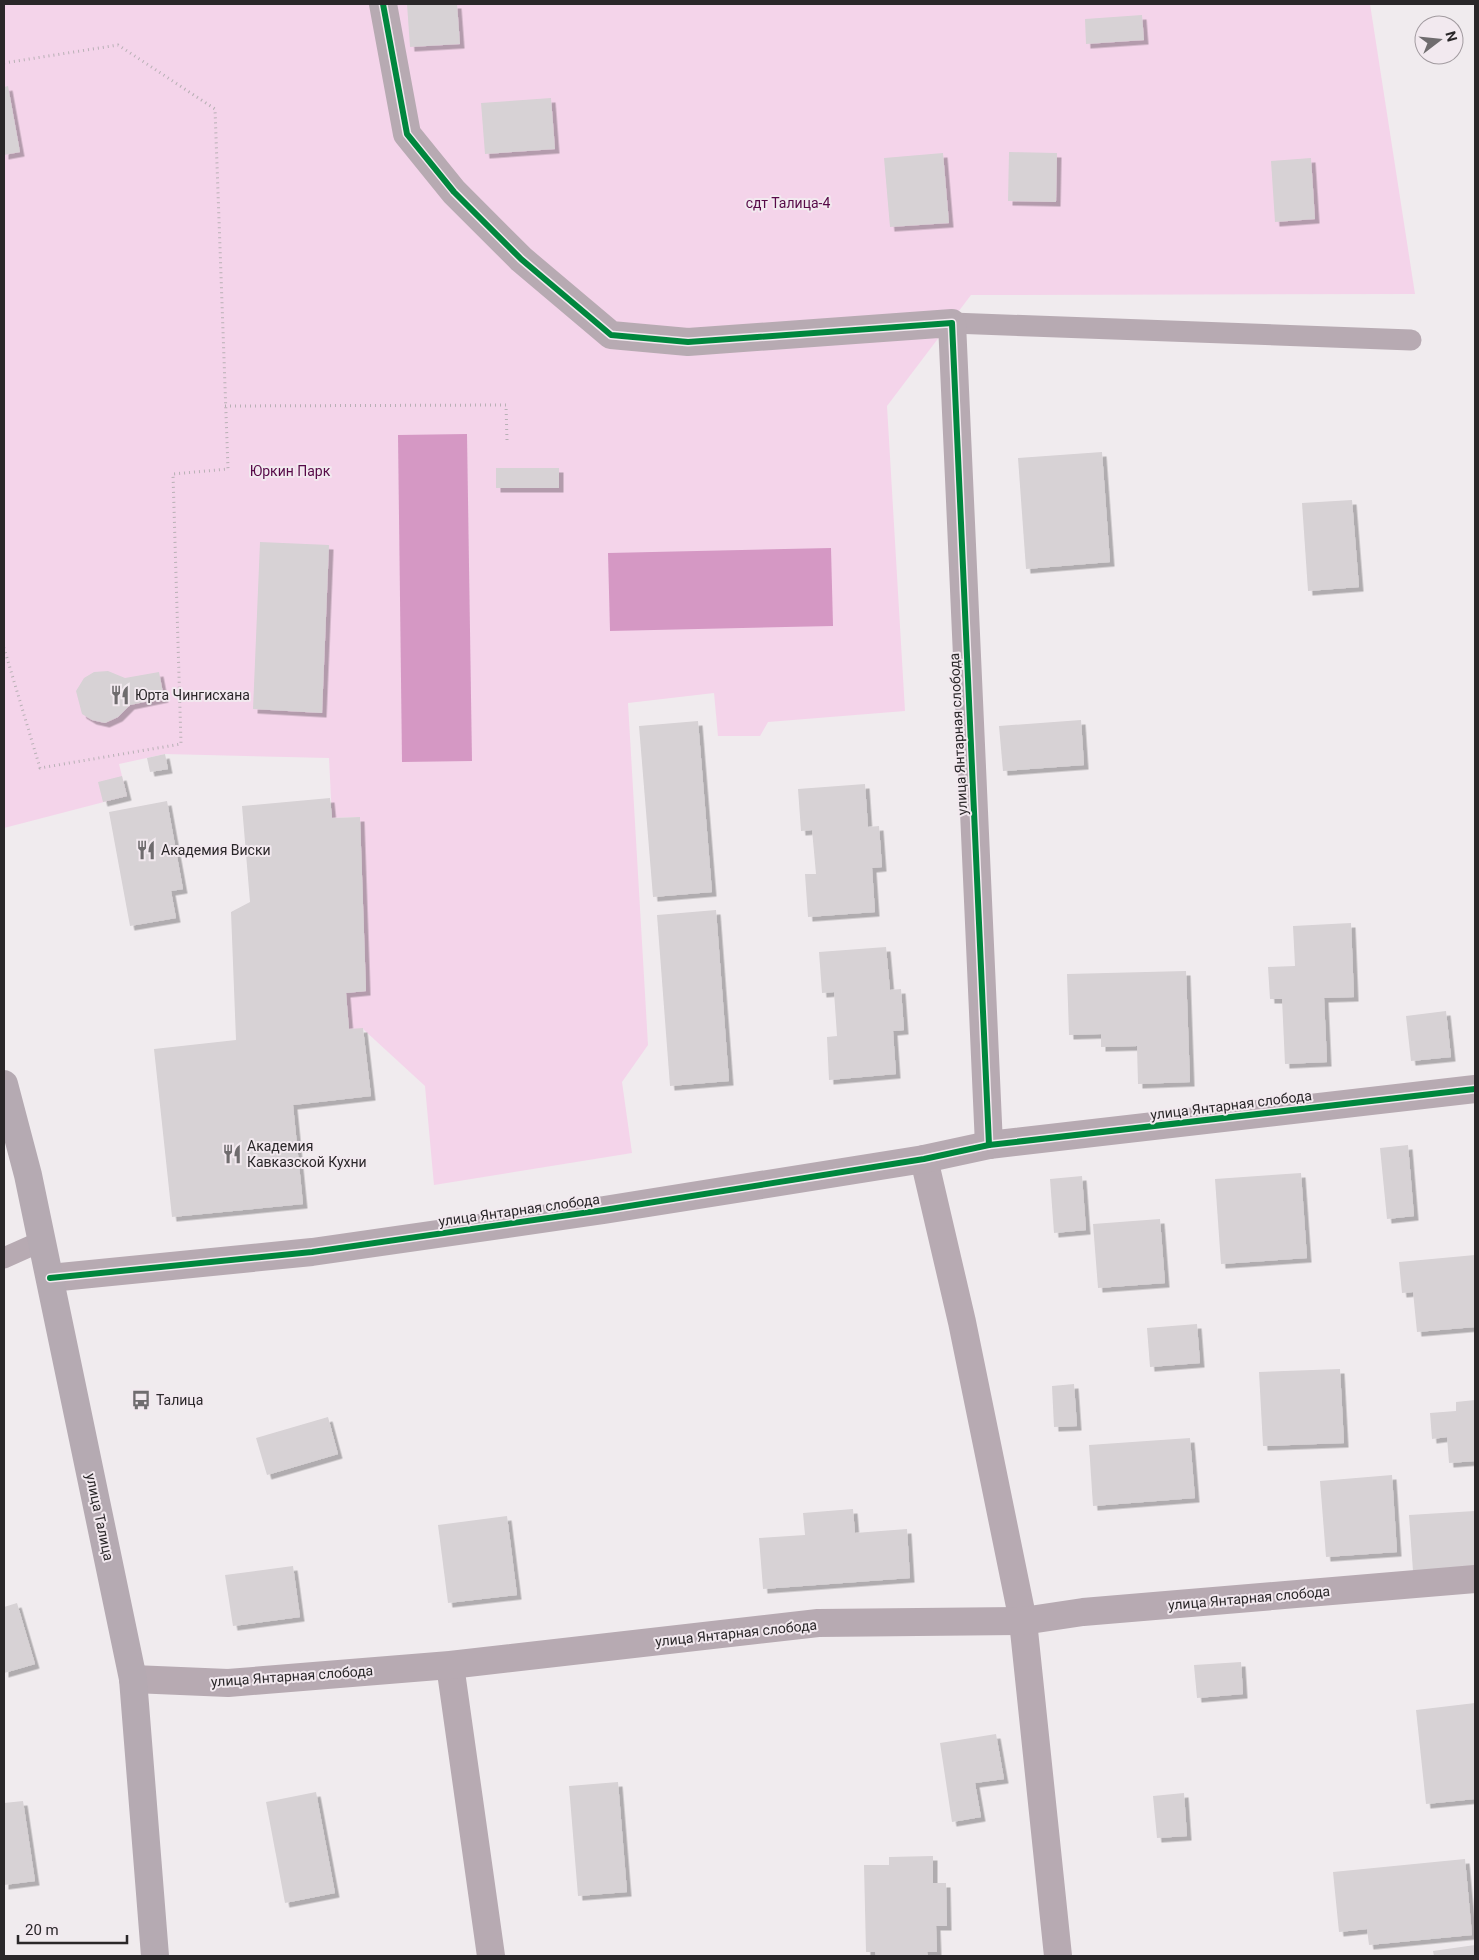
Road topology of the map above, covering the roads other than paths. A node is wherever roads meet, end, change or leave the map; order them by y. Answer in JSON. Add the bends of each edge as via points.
{"nodes":[{"id":1,"x":382,"y":4,"type":"edge"},
{"id":2,"x":952,"y":322,"type":"junction"},
{"id":3,"x":1410,"y":340,"type":"dead end"},
{"id":4,"x":4,"y":1084,"type":"edge"},
{"id":5,"x":1475,"y":1089,"type":"edge"},
{"id":6,"x":989,"y":1145,"type":"junction"},
{"id":7,"x":924,"y":1159,"type":"junction"},
{"id":8,"x":42,"y":1241,"type":"junction"},
{"id":9,"x":4,"y":1258,"type":"edge"},
{"id":10,"x":50,"y":1278,"type":"junction"},
{"id":11,"x":1475,"y":1579,"type":"edge"},
{"id":12,"x":1023,"y":1621,"type":"junction"},
{"id":13,"x":450,"y":1665,"type":"junction"},
{"id":14,"x":133,"y":1679,"type":"junction"},
{"id":15,"x":155,"y":1956,"type":"edge"},
{"id":16,"x":491,"y":1956,"type":"edge"},
{"id":17,"x":1058,"y":1956,"type":"edge"}],
"edges":[{"from":1,"to":2,"type":"street","via":[[407,134],[454,192],[521,259],[611,335],[688,342]]},
{"from":2,"to":3,"type":"lane"},
{"from":2,"to":6,"type":"street","name":"улица Янтарная слобода"},
{"from":4,"to":8,"type":"street","name":"улица Талица"},
{"from":5,"to":6,"type":"street","name":"улица Янтарная слобода"},
{"from":6,"to":7,"type":"street","name":"улица Янтарная слобода"},
{"from":7,"to":10,"type":"street","name":"улица Янтарная слобода","via":[[312,1252]]},
{"from":7,"to":12,"type":"street","via":[[962,1322]]},
{"from":8,"to":9,"type":"lane"},
{"from":8,"to":10,"type":"street","name":"улица Талица"},
{"from":10,"to":14,"type":"street","name":"улица Талица"},
{"from":11,"to":12,"type":"street","name":"улица Янтарная слобода","via":[[1083,1612]]},
{"from":12,"to":13,"type":"street","name":"улица Янтарная слобода","via":[[818,1623]]},
{"from":12,"to":17,"type":"street"},
{"from":13,"to":14,"type":"street","name":"улица Янтарная слобода","via":[[228,1683]]},
{"from":13,"to":16,"type":"street"},
{"from":14,"to":15,"type":"street","name":"улица Талица"}]}
